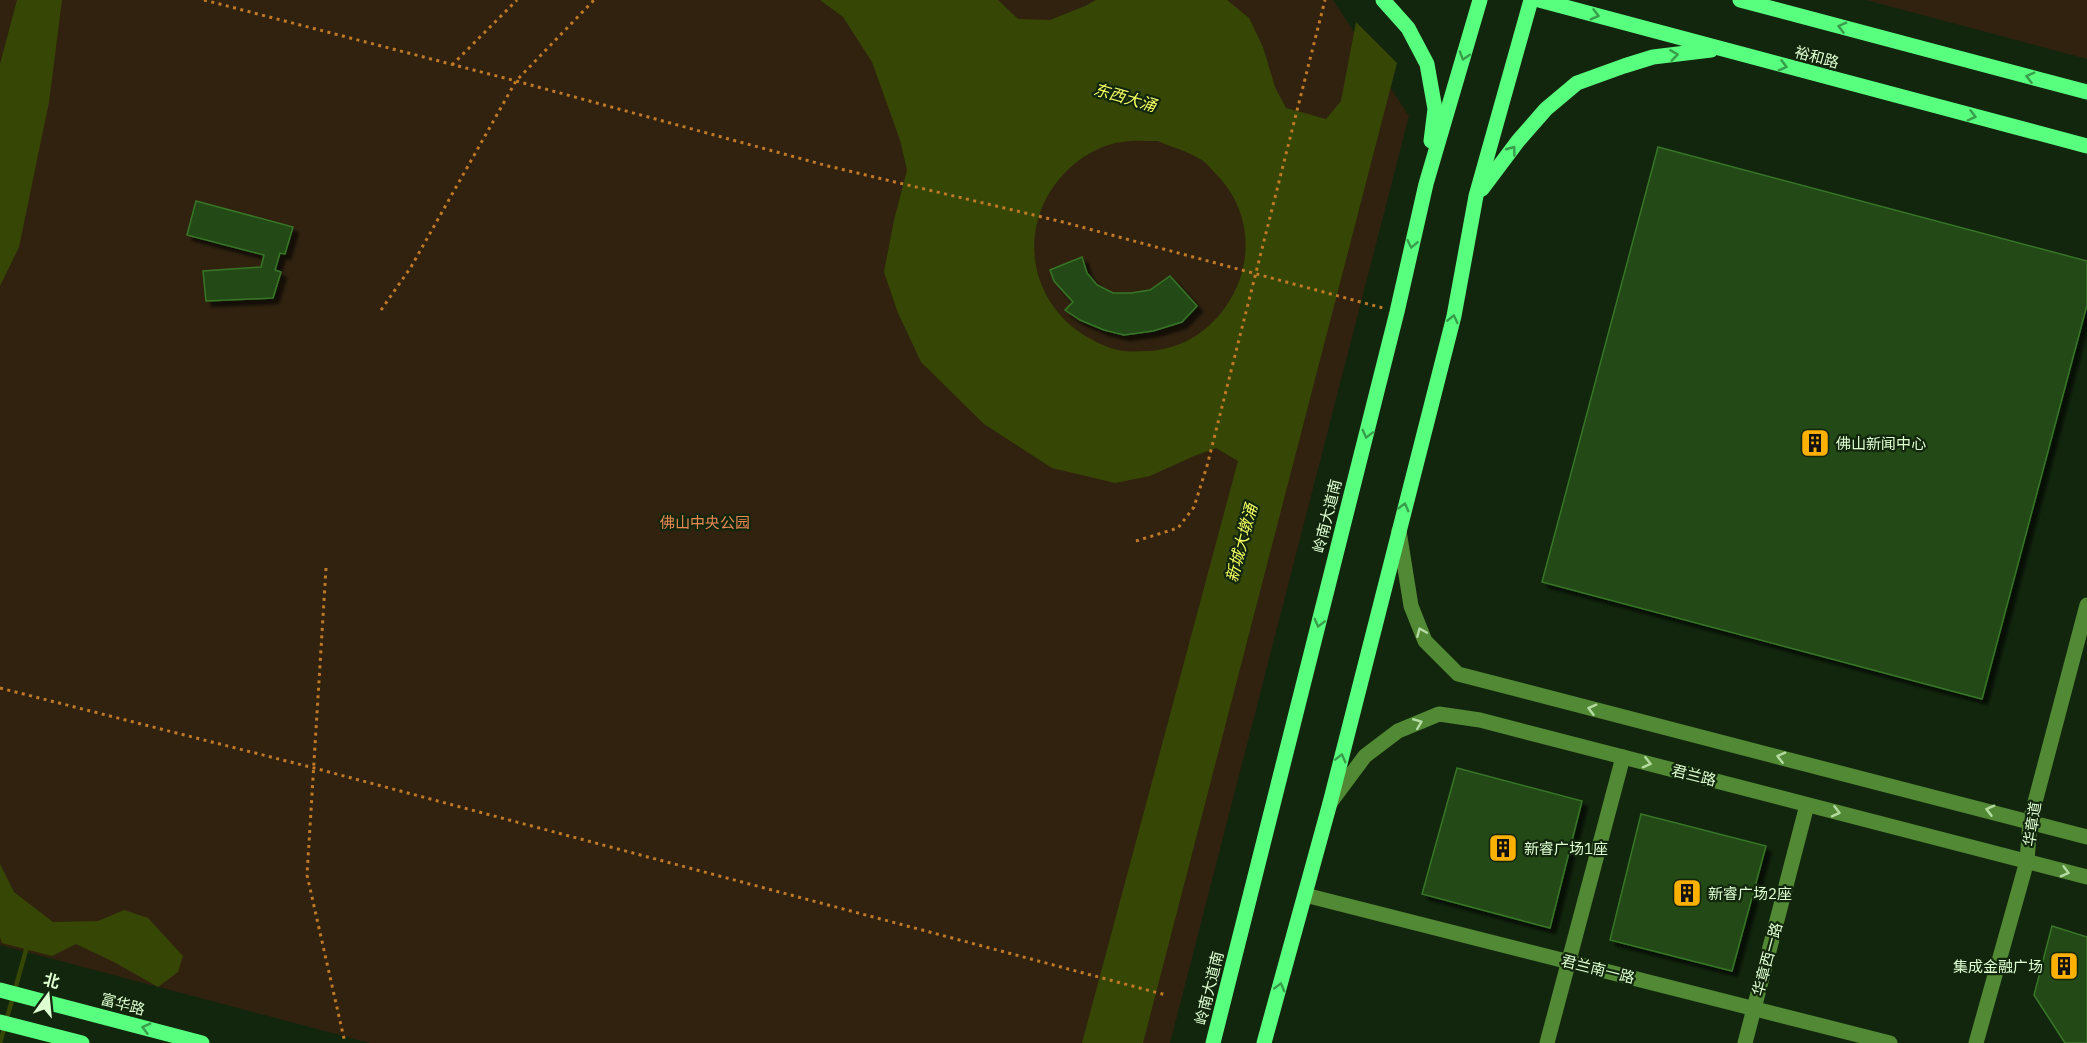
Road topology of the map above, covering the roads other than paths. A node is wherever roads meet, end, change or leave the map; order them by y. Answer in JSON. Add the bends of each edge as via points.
{"nodes":[{"id":1,"x":1383,"y":0,"type":"edge"},
{"id":2,"x":1480,"y":0,"type":"edge"},
{"id":3,"x":1531,"y":0,"type":"edge"},
{"id":4,"x":1539,"y":0,"type":"edge"},
{"id":5,"x":1740,"y":0,"type":"edge"},
{"id":6,"x":1718,"y":49,"type":"junction"},
{"id":7,"x":2087,"y":92,"type":"edge"},
{"id":8,"x":2087,"y":146,"type":"edge"},
{"id":9,"x":1426,"y":184,"type":"junction"},
{"id":10,"x":1476,"y":196,"type":"junction"},
{"id":11,"x":1398,"y":530,"type":"junction"},
{"id":12,"x":2087,"y":605,"type":"edge"},
{"id":13,"x":1623,"y":757,"type":"junction"},
{"id":14,"x":1330,"y":803,"type":"junction"},
{"id":15,"x":1807,"y":804,"type":"junction"},
{"id":16,"x":2030,"y":821,"type":"junction"},
{"id":17,"x":2087,"y":837,"type":"edge"},
{"id":18,"x":2027,"y":861,"type":"junction"},
{"id":19,"x":2087,"y":877,"type":"edge"},
{"id":20,"x":1305,"y":895,"type":"junction"},
{"id":21,"x":1569,"y":961,"type":"junction"},
{"id":22,"x":0,"y":990,"type":"edge"},
{"id":23,"x":1754,"y":1008,"type":"junction"},
{"id":24,"x":0,"y":1022,"type":"edge"},
{"id":25,"x":82,"y":1043,"type":"edge"},
{"id":26,"x":202,"y":1043,"type":"edge"},
{"id":27,"x":1213,"y":1043,"type":"edge"},
{"id":28,"x":1264,"y":1043,"type":"edge"},
{"id":29,"x":1547,"y":1043,"type":"edge"},
{"id":30,"x":1745,"y":1043,"type":"edge"},
{"id":31,"x":1890,"y":1043,"type":"edge"},
{"id":32,"x":1976,"y":1043,"type":"edge"}],
"edges":[{"from":1,"to":9,"type":"main road","via":[[1408,28],[1427,64],[1435,109]]},
{"from":2,"to":9,"type":"main road","name":"岭南大道南","one_way":true},
{"from":3,"to":10,"type":"main road"},
{"from":4,"to":6,"type":"main road","name":"裕和路","one_way":true},
{"from":7,"to":5,"type":"main road","one_way":true},
{"from":6,"to":8,"type":"main road","name":"裕和路","one_way":true},
{"from":10,"to":6,"type":"main road","one_way":true,"via":[[1546,109],[1577,83],[1653,57]]},
{"from":9,"to":27,"type":"main road","name":"岭南大道南","one_way":true},
{"from":11,"to":10,"type":"main road","one_way":true,"via":[[1454,316]]},
{"from":14,"to":11,"type":"main road","one_way":true},
{"from":16,"to":11,"type":"street","one_way":true,"via":[[1458,674],[1425,641],[1411,606]]},
{"from":12,"to":16,"type":"street","name":"华章道"},
{"from":14,"to":13,"type":"street","name":"君兰路","one_way":true,"via":[[1365,756],[1398,731],[1438,714],[1480,720]]},
{"from":13,"to":15,"type":"street","name":"君兰路","one_way":true},
{"from":13,"to":21,"type":"street"},
{"from":14,"to":20,"type":"main road"},
{"from":15,"to":18,"type":"street","name":"君兰路","one_way":true},
{"from":15,"to":23,"type":"street","name":"华章西一路"},
{"from":16,"to":17,"type":"street"},
{"from":16,"to":18,"type":"street","name":"华章道"},
{"from":18,"to":19,"type":"street","name":"君兰路","one_way":true},
{"from":18,"to":32,"type":"street","name":"华章道"},
{"from":20,"to":21,"type":"street","name":"君兰南一路"},
{"from":28,"to":20,"type":"main road","one_way":true},
{"from":21,"to":23,"type":"street","name":"君兰南一路"},
{"from":21,"to":29,"type":"street"},
{"from":26,"to":22,"type":"main road","name":"富华路","one_way":true},
{"from":23,"to":30,"type":"street","name":"华章西一路"},
{"from":23,"to":31,"type":"street","name":"君兰南一路"},
{"from":24,"to":25,"type":"main road"}]}
